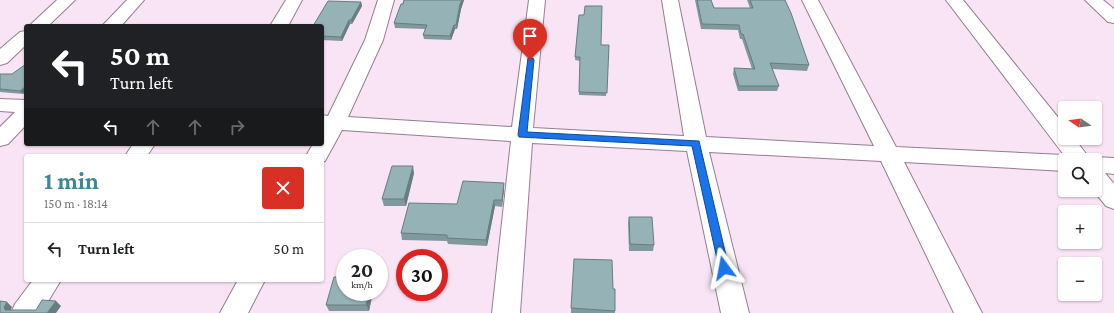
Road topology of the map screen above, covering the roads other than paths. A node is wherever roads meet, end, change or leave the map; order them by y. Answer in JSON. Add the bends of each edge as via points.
{"nodes":[{"id":1,"x":67,"y":0,"type":"edge"},
{"id":2,"x":136,"y":0,"type":"edge"},
{"id":3,"x":294,"y":0,"type":"edge"},
{"id":4,"x":386,"y":0,"type":"edge"},
{"id":5,"x":537,"y":0,"type":"edge"},
{"id":6,"x":670,"y":0,"type":"edge"},
{"id":7,"x":810,"y":0,"type":"edge"},
{"id":8,"x":954,"y":0,"type":"edge"},
{"id":9,"x":1093,"y":0,"type":"edge"},
{"id":10,"x":1114,"y":18,"type":"edge"},
{"id":11,"x":40,"y":24,"type":"edge"},
{"id":12,"x":113,"y":24,"type":"edge"},
{"id":13,"x":280,"y":24,"type":"edge"},
{"id":14,"x":24,"y":38,"type":"edge"},
{"id":15,"x":0,"y":59,"type":"edge"},
{"id":16,"x":0,"y":105,"type":"edge"},
{"id":17,"x":24,"y":106,"type":"edge"},
{"id":18,"x":24,"y":115,"type":"edge"},
{"id":19,"x":328,"y":123,"type":"edge"},
{"id":20,"x":324,"y":135,"type":"edge"},
{"id":21,"x":522,"y":135,"type":"junction"},
{"id":22,"x":0,"y":139,"type":"edge"},
{"id":23,"x":696,"y":143,"type":"junction"},
{"id":24,"x":1074,"y":153,"type":"edge"},
{"id":25,"x":889,"y":154,"type":"junction"},
{"id":26,"x":1058,"y":164,"type":"edge"},
{"id":27,"x":1102,"y":165,"type":"edge"},
{"id":28,"x":1114,"y":166,"type":"edge"},
{"id":29,"x":1102,"y":185,"type":"edge"},
{"id":30,"x":1114,"y":200,"type":"edge"},
{"id":31,"x":47,"y":282,"type":"edge"},
{"id":32,"x":251,"y":282,"type":"edge"},
{"id":33,"x":25,"y":313,"type":"edge"},
{"id":34,"x":234,"y":313,"type":"edge"},
{"id":35,"x":506,"y":313,"type":"edge"},
{"id":36,"x":735,"y":313,"type":"edge"},
{"id":37,"x":968,"y":313,"type":"edge"}],
"edges":[{"from":1,"to":11,"type":"street"},
{"from":2,"to":12,"type":"street"},
{"from":3,"to":13,"type":"street"},
{"from":4,"to":19,"type":"street","via":[[374,40]]},
{"from":5,"to":21,"type":"street"},
{"from":6,"to":23,"type":"street"},
{"from":7,"to":25,"type":"street"},
{"from":8,"to":24,"type":"street"},
{"from":9,"to":10,"type":"street"},
{"from":14,"to":15,"type":"street"},
{"from":16,"to":17,"type":"street"},
{"from":18,"to":22,"type":"street"},
{"from":19,"to":20,"type":"street"},
{"from":19,"to":21,"type":"street"},
{"from":21,"to":23,"type":"street"},
{"from":21,"to":35,"type":"street"},
{"from":23,"to":25,"type":"street"},
{"from":23,"to":36,"type":"street"},
{"from":25,"to":26,"type":"street"},
{"from":25,"to":37,"type":"street"},
{"from":27,"to":28,"type":"street"},
{"from":29,"to":30,"type":"street"},
{"from":31,"to":33,"type":"street"},
{"from":32,"to":34,"type":"street"}]}
